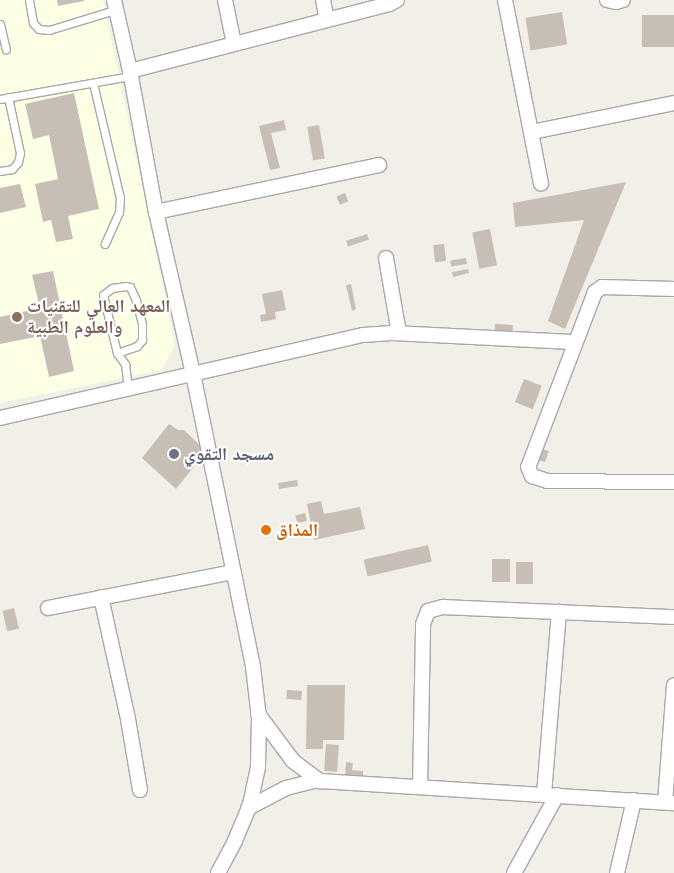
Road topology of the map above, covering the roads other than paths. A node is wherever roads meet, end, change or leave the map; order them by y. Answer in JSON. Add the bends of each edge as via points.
{"nodes":[{"id":1,"x":29,"y":0,"type":"edge"},
{"id":2,"x":225,"y":0,"type":"edge"},
{"id":3,"x":323,"y":0,"type":"edge"},
{"id":4,"x":397,"y":0,"type":"edge"},
{"id":5,"x":505,"y":0,"type":"edge"},
{"id":6,"x":607,"y":0,"type":"edge"},
{"id":7,"x":623,"y":0,"type":"edge"},
{"id":8,"x":114,"y":5,"type":"edge"},
{"id":9,"x":327,"y":20,"type":"junction"},
{"id":10,"x":0,"y":24,"type":"edge"},
{"id":11,"x":234,"y":44,"type":"junction"},
{"id":12,"x":6,"y":50,"type":"dead end"},
{"id":13,"x":130,"y":74,"type":"junction"},
{"id":14,"x":92,"y":82,"type":"junction"},
{"id":15,"x":8,"y":97,"type":"junction"},
{"id":16,"x":0,"y":99,"type":"edge"},
{"id":17,"x":674,"y":104,"type":"edge"},
{"id":18,"x":532,"y":132,"type":"junction"},
{"id":19,"x":379,"y":165,"type":"dead end"},
{"id":20,"x":0,"y":171,"type":"edge"},
{"id":21,"x":541,"y":183,"type":"dead end"},
{"id":22,"x":156,"y":212,"type":"junction"},
{"id":23,"x":105,"y":244,"type":"dead end"},
{"id":24,"x":386,"y":258,"type":"dead end"},
{"id":25,"x":674,"y":289,"type":"edge"},
{"id":26,"x":399,"y":333,"type":"junction"},
{"id":27,"x":574,"y":342,"type":"junction"},
{"id":28,"x":117,"y":353,"type":"junction"},
{"id":29,"x":193,"y":374,"type":"junction"},
{"id":30,"x":128,"y":389,"type":"junction"},
{"id":31,"x":0,"y":418,"type":"edge"},
{"id":32,"x":674,"y":482,"type":"edge"},
{"id":33,"x":234,"y":572,"type":"junction"},
{"id":34,"x":101,"y":598,"type":"junction"},
{"id":35,"x":48,"y":608,"type":"dead end"},
{"id":36,"x":559,"y":612,"type":"junction"},
{"id":37,"x":674,"y":617,"type":"edge"},
{"id":38,"x":674,"y":685,"type":"edge"},
{"id":39,"x":258,"y":714,"type":"junction"},
{"id":40,"x":318,"y":780,"type":"junction"},
{"id":41,"x":420,"y":786,"type":"junction"},
{"id":42,"x":140,"y":790,"type":"dead end"},
{"id":43,"x":550,"y":794,"type":"junction"},
{"id":44,"x":634,"y":800,"type":"junction"},
{"id":45,"x":669,"y":803,"type":"edge"},
{"id":46,"x":248,"y":808,"type":"junction"},
{"id":47,"x":218,"y":873,"type":"edge"},
{"id":48,"x":514,"y":873,"type":"edge"},
{"id":49,"x":617,"y":873,"type":"edge"}],
"edges":[{"from":1,"to":8,"type":"lane","via":[[33,23],[40,29],[49,30]]},
{"from":2,"to":11,"type":"street"},
{"from":3,"to":9,"type":"street"},
{"from":4,"to":9,"type":"street"},
{"from":5,"to":18,"type":"street"},
{"from":6,"to":7,"type":"street"},
{"from":8,"to":13,"type":"street"},
{"from":9,"to":11,"type":"street"},
{"from":10,"to":12,"type":"lane"},
{"from":11,"to":13,"type":"street"},
{"from":13,"to":14,"type":"lane"},
{"from":13,"to":22,"type":"street"},
{"from":14,"to":15,"type":"lane"},
{"from":14,"to":23,"type":"lane","via":[[120,198],[119,212]]},
{"from":15,"to":16,"type":"lane"},
{"from":15,"to":20,"type":"lane","via":[[20,152],[12,169]]},
{"from":17,"to":18,"type":"street"},
{"from":18,"to":21,"type":"street"},
{"from":19,"to":22,"type":"street"},
{"from":22,"to":29,"type":"street"},
{"from":24,"to":26,"type":"street"},
{"from":25,"to":27,"type":"street","via":[[598,289]]},
{"from":26,"to":27,"type":"street"},
{"from":26,"to":29,"type":"street","via":[[363,335]]},
{"from":27,"to":32,"type":"street","via":[[530,458],[529,472],[539,480],[547,481]]},
{"from":28,"to":28,"type":"lane","via":[[104,294],[112,288],[126,286],[130,287],[136,300],[142,340],[137,346]]},
{"from":28,"to":30,"type":"lane","via":[[125,364]]},
{"from":29,"to":30,"type":"street"},
{"from":29,"to":33,"type":"street"},
{"from":30,"to":31,"type":"street"},
{"from":33,"to":34,"type":"street"},
{"from":33,"to":39,"type":"street","via":[[253,667]]},
{"from":34,"to":35,"type":"street"},
{"from":34,"to":42,"type":"street"},
{"from":36,"to":37,"type":"street"},
{"from":36,"to":41,"type":"street","via":[[443,607],[428,611],[423,624]]},
{"from":36,"to":43,"type":"street"},
{"from":38,"to":45,"type":"street"},
{"from":39,"to":40,"type":"street","via":[[293,761]]},
{"from":39,"to":46,"type":"street","via":[[258,767]]},
{"from":40,"to":41,"type":"street"},
{"from":40,"to":46,"type":"street","via":[[286,788]]},
{"from":41,"to":43,"type":"street"},
{"from":43,"to":44,"type":"street"},
{"from":43,"to":48,"type":"street"},
{"from":44,"to":45,"type":"street"},
{"from":44,"to":49,"type":"street"},
{"from":46,"to":47,"type":"street"}]}
